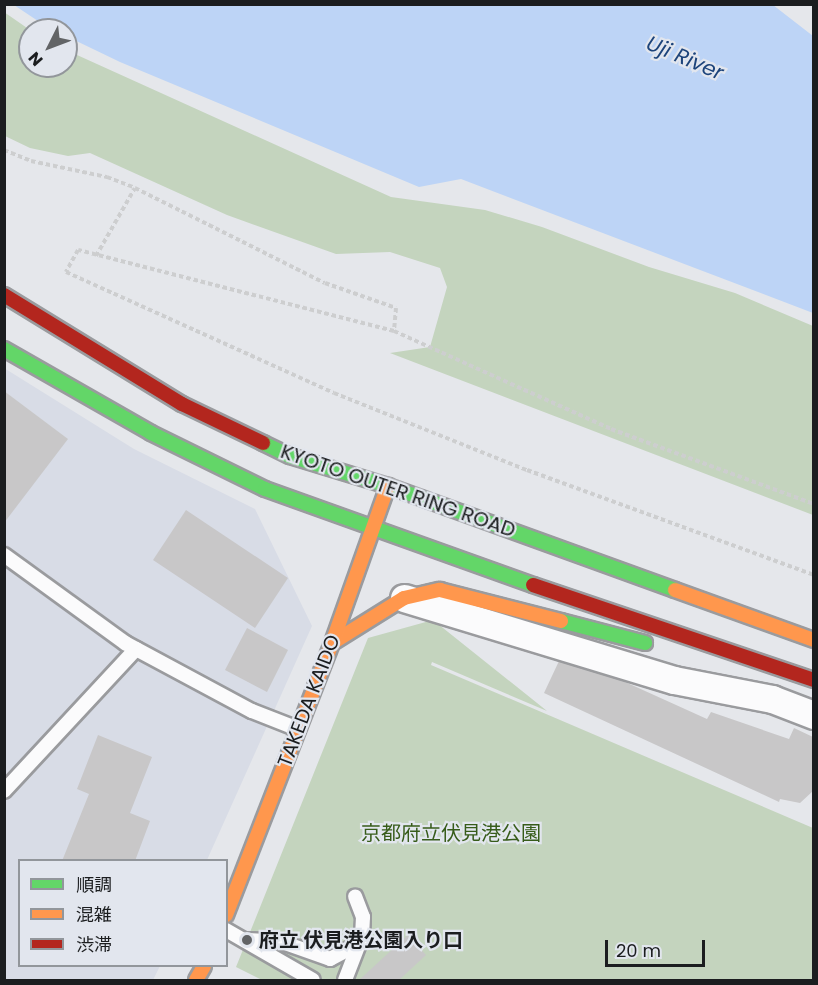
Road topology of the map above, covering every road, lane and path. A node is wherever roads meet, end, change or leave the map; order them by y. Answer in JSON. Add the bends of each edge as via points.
{"nodes":[{"id":1,"x":4,"y":150,"type":"edge"},
{"id":2,"x":135,"y":188,"type":"junction"},
{"id":3,"x":96,"y":256,"type":"junction"},
{"id":4,"x":4,"y":295,"type":"edge"},
{"id":5,"x":394,"y":331,"type":"junction"},
{"id":6,"x":4,"y":349,"type":"edge"},
{"id":7,"x":388,"y":486,"type":"junction"},
{"id":8,"x":813,"y":504,"type":"edge"},
{"id":9,"x":374,"y":529,"type":"junction"},
{"id":10,"x":4,"y":555,"type":"edge"},
{"id":11,"x":813,"y":575,"type":"edge"},
{"id":12,"x":404,"y":598,"type":"junction"},
{"id":13,"x":813,"y":640,"type":"edge"},
{"id":14,"x":333,"y":643,"type":"junction"},
{"id":15,"x":704,"y":644,"type":"junction"},
{"id":16,"x":136,"y":649,"type":"junction"},
{"id":17,"x":813,"y":680,"type":"edge"},
{"id":18,"x":813,"y":716,"type":"edge"},
{"id":19,"x":298,"y":729,"type":"junction"},
{"id":20,"x":4,"y":791,"type":"edge"},
{"id":21,"x":355,"y":896,"type":"dead end"},
{"id":22,"x":228,"y":910,"type":"edge"},
{"id":23,"x":228,"y":931,"type":"edge"},
{"id":24,"x":362,"y":936,"type":"junction"},
{"id":25,"x":247,"y":940,"type":"junction"},
{"id":26,"x":203,"y":967,"type":"edge"},
{"id":27,"x":196,"y":981,"type":"edge"},
{"id":28,"x":313,"y":981,"type":"edge"},
{"id":29,"x":345,"y":981,"type":"edge"}],
"edges":[{"from":1,"to":2,"type":"path","via":[[31,161],[107,177]]},
{"from":2,"to":3,"type":"path"},
{"from":2,"to":5,"type":"path","via":[[325,283],[396,308]]},
{"from":3,"to":5,"type":"path"},
{"from":3,"to":11,"type":"path","via":[[78,250],[66,272],[356,402],[527,470]]},
{"from":4,"to":7,"type":"main road","name":"KYOTO OUTER RING ROAD","via":[[182,404],[290,456]]},
{"from":5,"to":8,"type":"path","via":[[611,429]]},
{"from":6,"to":9,"type":"main road","via":[[161,439],[265,489]]},
{"from":7,"to":9,"type":"main road","name":"TAKEDA KAIDO"},
{"from":7,"to":13,"type":"main road","name":"KYOTO OUTER RING ROAD"},
{"from":9,"to":14,"type":"main road","name":"TAKEDA KAIDO"},
{"from":9,"to":15,"type":"main road"},
{"from":10,"to":16,"type":"lane"},
{"from":12,"to":14,"type":"main road"},
{"from":12,"to":15,"type":"main road","via":[[440,590],[638,643]]},
{"from":12,"to":18,"type":"street","via":[[674,680],[772,699]]},
{"from":14,"to":19,"type":"main road","name":"TAKEDA KAIDO"},
{"from":15,"to":17,"type":"main road"},
{"from":16,"to":19,"type":"lane","via":[[252,711]]},
{"from":16,"to":20,"type":"lane"},
{"from":19,"to":22,"type":"main road","name":"TAKEDA KAIDO"},
{"from":21,"to":24,"type":"lane","via":[[363,917]]},
{"from":23,"to":25,"type":"lane"},
{"from":24,"to":25,"type":"lane","via":[[354,946],[330,958],[282,942]]},
{"from":24,"to":29,"type":"lane"},
{"from":25,"to":28,"type":"lane","via":[[277,963]]},
{"from":26,"to":27,"type":"main road"}]}
